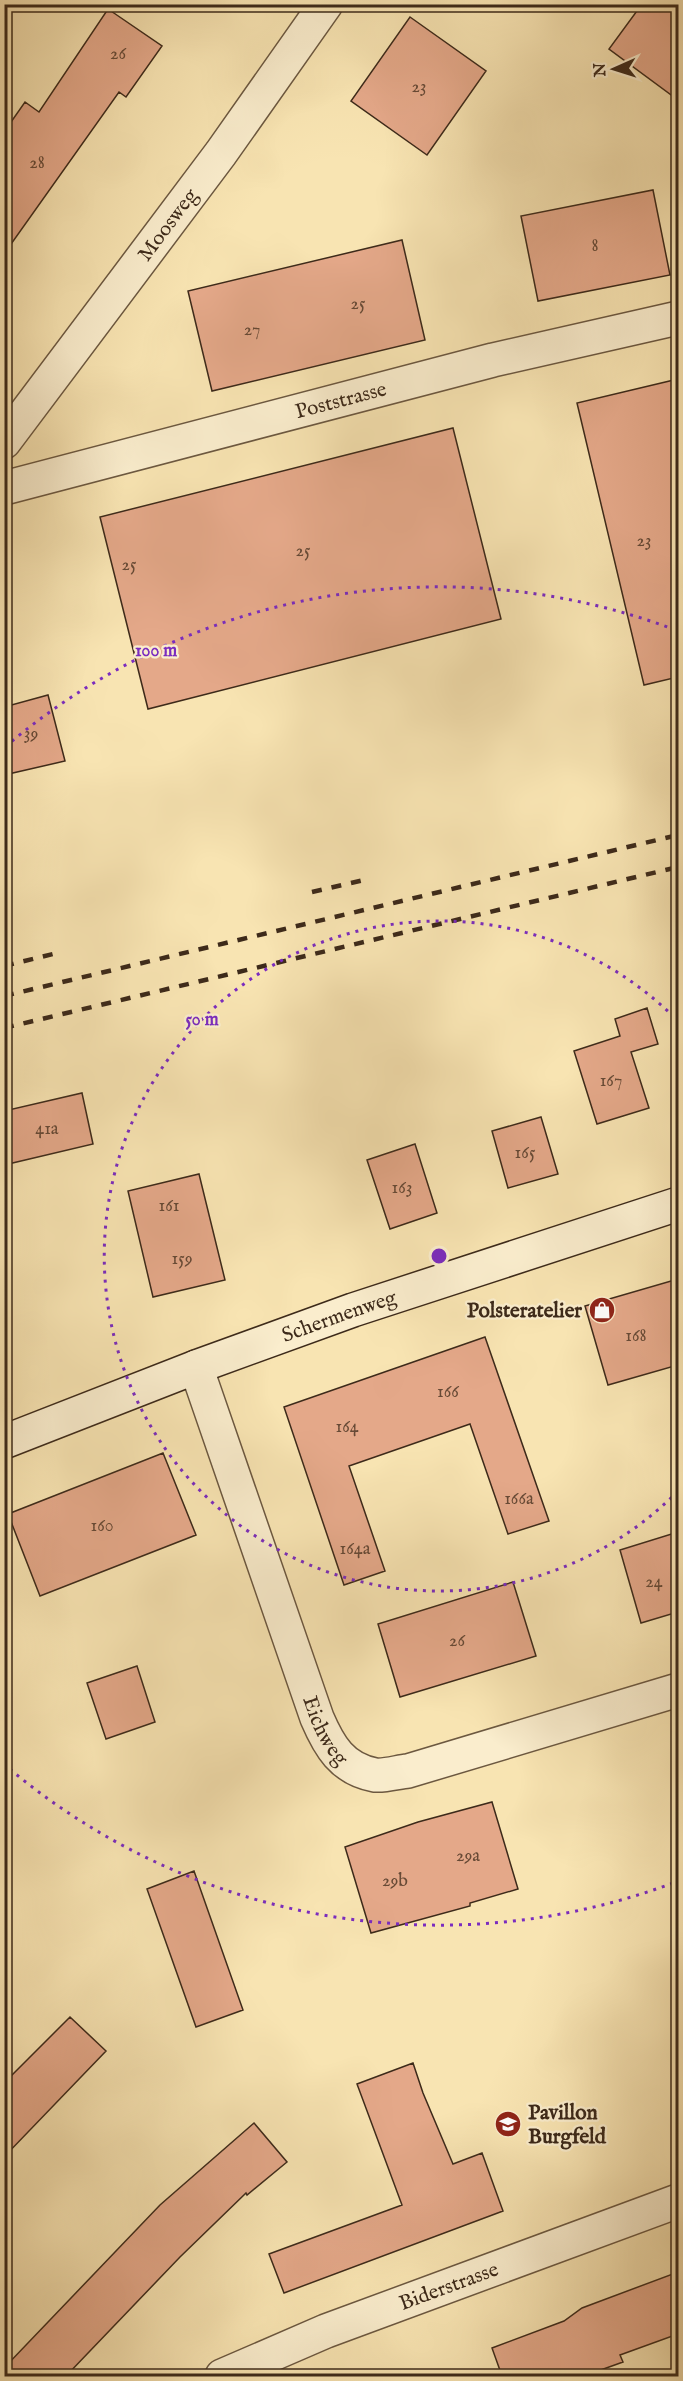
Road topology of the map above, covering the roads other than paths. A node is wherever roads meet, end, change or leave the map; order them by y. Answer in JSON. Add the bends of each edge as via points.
{"nodes":[{"id":1,"x":326,"y":4,"type":"edge"},
{"id":2,"x":678,"y":318,"type":"edge"},
{"id":3,"x":4,"y":442,"type":"edge"},
{"id":4,"x":4,"y":488,"type":"edge"},
{"id":5,"x":678,"y":1204,"type":"edge"},
{"id":6,"x":196,"y":1367,"type":"junction"},
{"id":7,"x":4,"y":1442,"type":"edge"},
{"id":8,"x":678,"y":1690,"type":"edge"},
{"id":9,"x":678,"y":2201,"type":"edge"},
{"id":10,"x":222,"y":2376,"type":"edge"}],
"edges":[{"from":1,"to":3,"type":"street","name":"Moosweg","via":[[221,153]]},
{"from":2,"to":4,"type":"street","name":"Poststrasse","via":[[493,360]]},
{"from":5,"to":6,"type":"street","name":"Schermenweg","via":[[364,1306]]},
{"from":6,"to":7,"type":"street","name":"Schermenweg"},
{"from":6,"to":8,"type":"street","name":"Eichweg","via":[[317,1719],[330,1747],[351,1766],[376,1775],[408,1771]]},
{"from":9,"to":10,"type":"street","name":"Biderstrasse","via":[[326,2331]]}]}
